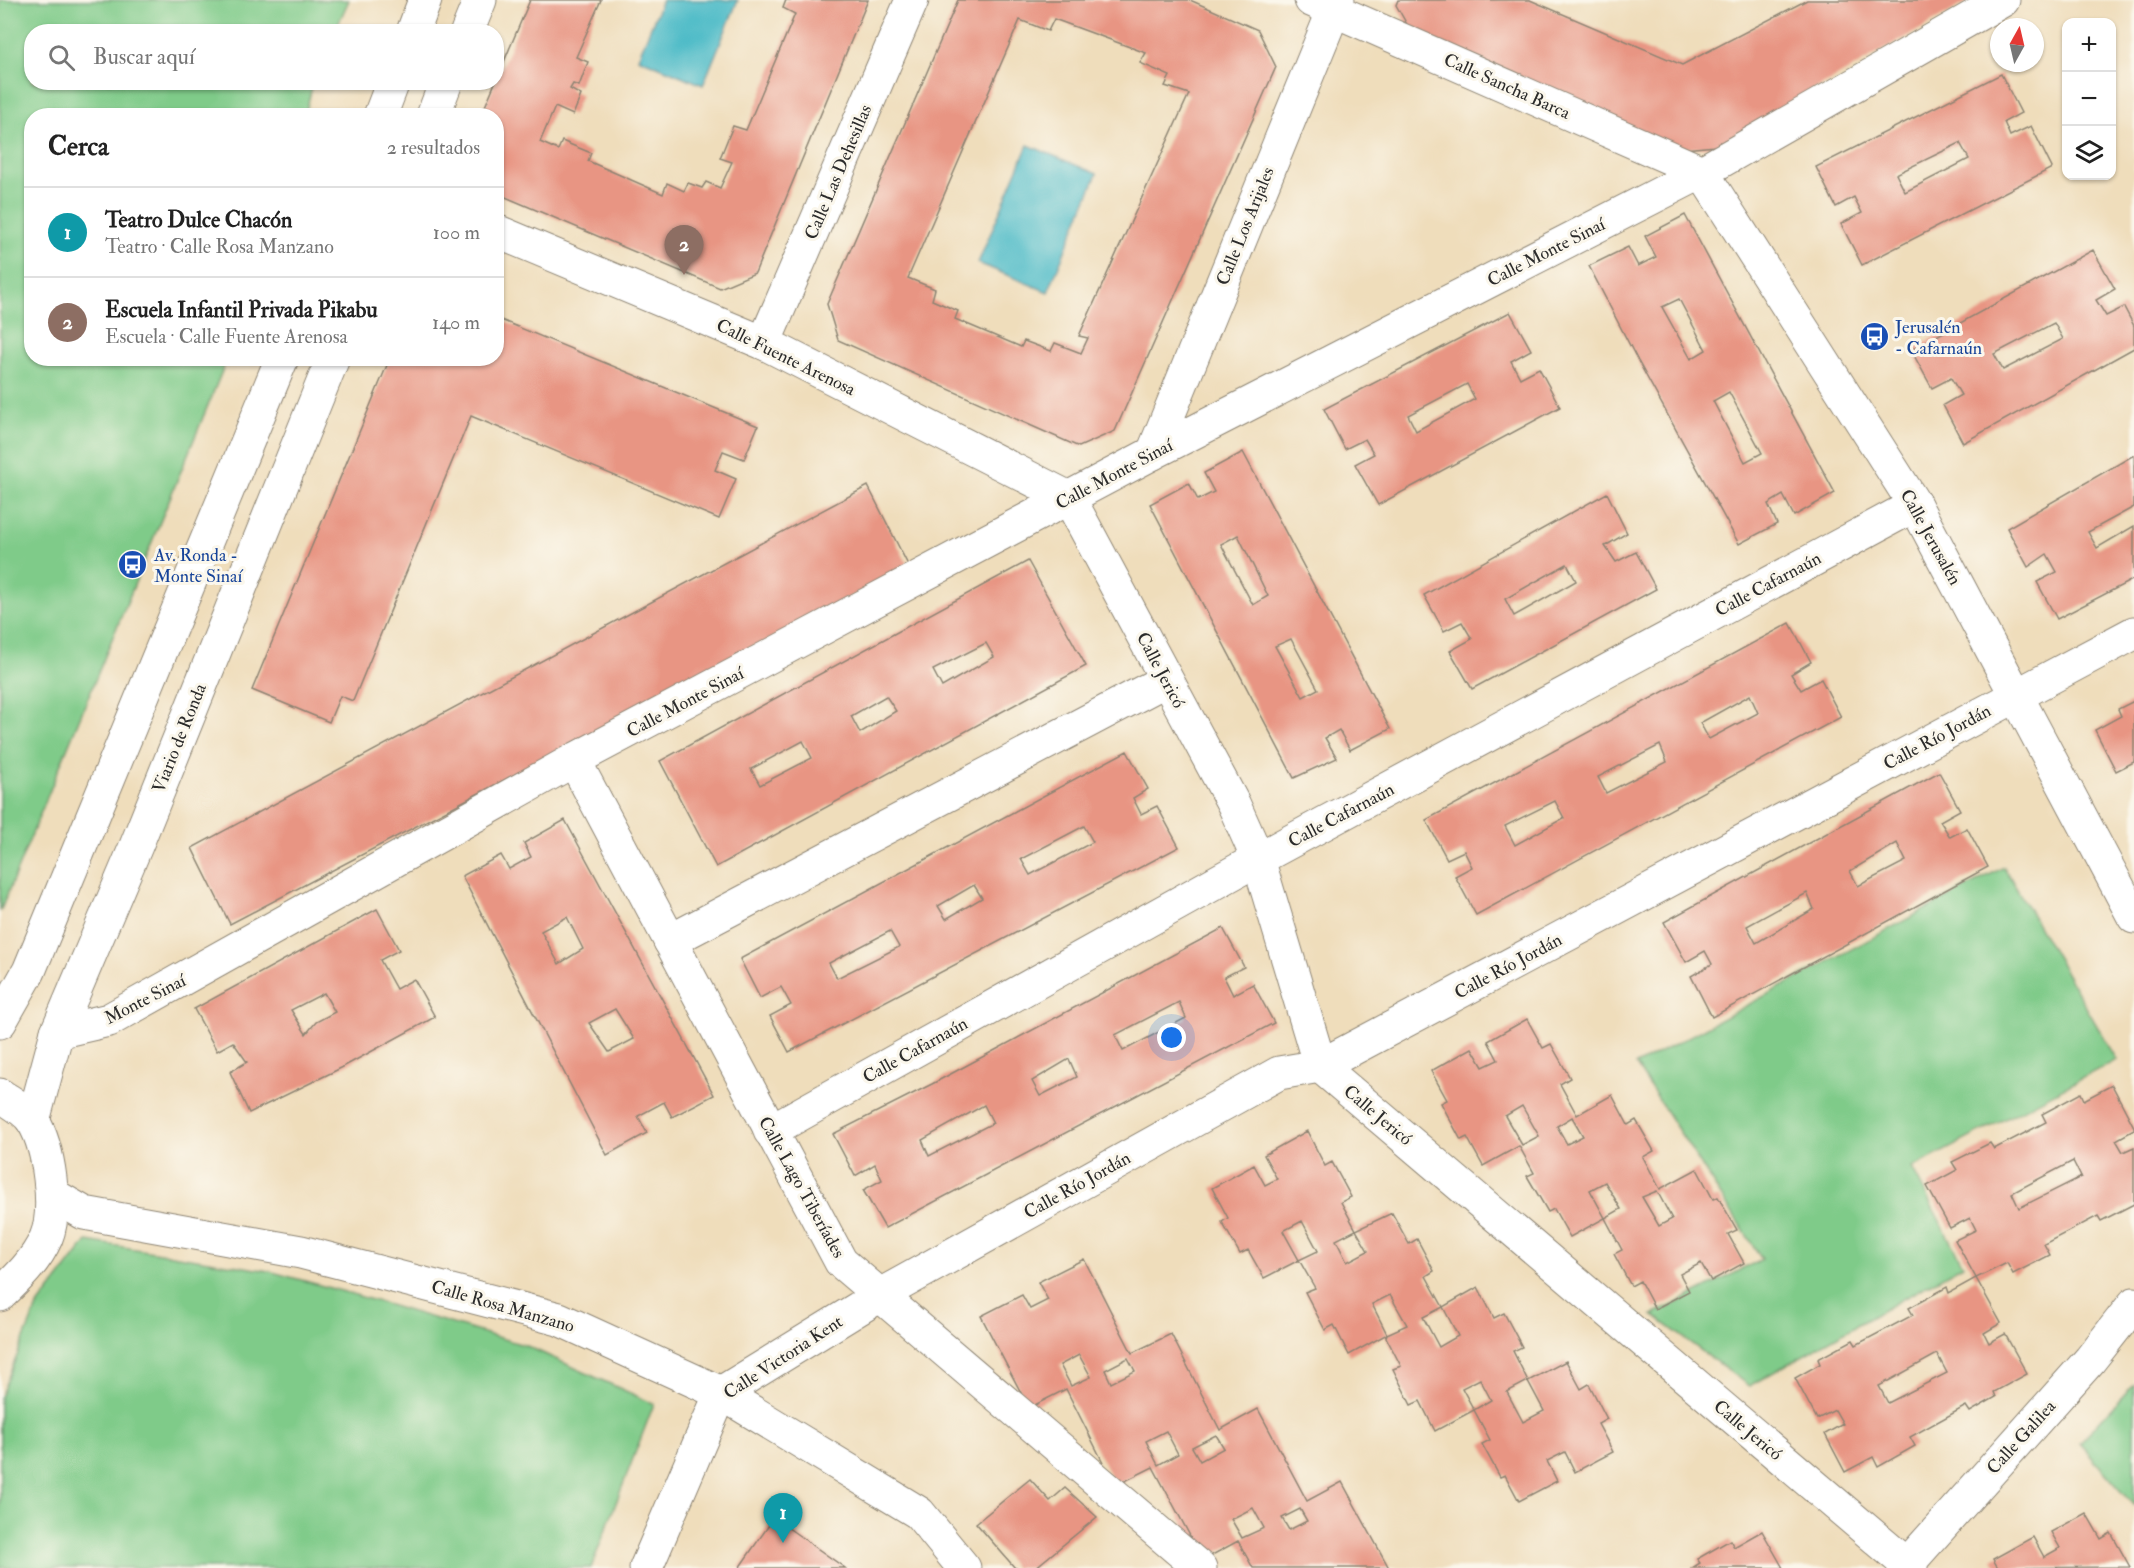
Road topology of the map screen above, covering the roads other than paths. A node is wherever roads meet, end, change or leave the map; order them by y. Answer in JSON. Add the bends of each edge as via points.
{"nodes":[{"id":1,"x":425,"y":0,"type":"edge"},
{"id":2,"x":480,"y":0,"type":"edge"},
{"id":3,"x":912,"y":0,"type":"edge"},
{"id":4,"x":2003,"y":0,"type":"edge"},
{"id":5,"x":1328,"y":3,"type":"edge"},
{"id":6,"x":416,"y":24,"type":"edge"},
{"id":7,"x":470,"y":24,"type":"edge"},
{"id":8,"x":390,"y":90,"type":"edge"},
{"id":9,"x":443,"y":90,"type":"edge"},
{"id":10,"x":383,"y":108,"type":"edge"},
{"id":11,"x":436,"y":108,"type":"edge"},
{"id":12,"x":1702,"y":172,"type":"junction"},
{"id":13,"x":504,"y":234,"type":"edge"},
{"id":14,"x":764,"y":343,"type":"junction"},
{"id":15,"x":279,"y":366,"type":"edge"},
{"id":16,"x":330,"y":366,"type":"edge"},
{"id":17,"x":1153,"y":453,"type":"junction"},
{"id":18,"x":1068,"y":498,"type":"junction"},
{"id":19,"x":1915,"y":505,"type":"junction"},
{"id":20,"x":2134,"y":633,"type":"edge"},
{"id":21,"x":1167,"y":680,"type":"junction"},
{"id":22,"x":2016,"y":695,"type":"junction"},
{"id":23,"x":574,"y":760,"type":"junction"},
{"id":24,"x":1258,"y":859,"type":"junction"},
{"id":25,"x":2134,"y":917,"type":"edge"},
{"id":26,"x":670,"y":940,"type":"junction"},
{"id":27,"x":228,"y":954,"type":"joint"},
{"id":28,"x":0,"y":1022,"type":"edge"},
{"id":29,"x":57,"y":1032,"type":"junction"},
{"id":30,"x":1320,"y":1066,"type":"junction"},
{"id":31,"x":0,"y":1095,"type":"edge"},
{"id":32,"x":33,"y":1120,"type":"junction"},
{"id":33,"x":770,"y":1131,"type":"junction"},
{"id":34,"x":53,"y":1195,"type":"junction"},
{"id":35,"x":882,"y":1294,"type":"junction"},
{"id":36,"x":0,"y":1295,"type":"edge"},
{"id":37,"x":2134,"y":1304,"type":"edge"},
{"id":38,"x":721,"y":1393,"type":"junction"},
{"id":39,"x":1907,"y":1567,"type":"edge"},
{"id":40,"x":646,"y":1568,"type":"edge"},
{"id":41,"x":964,"y":1568,"type":"edge"},
{"id":42,"x":1200,"y":1568,"type":"edge"}],
"edges":[{"from":1,"to":6,"type":"street"},
{"from":2,"to":7,"type":"street"},
{"from":3,"to":14,"type":"street","name":"Calle Las Dehesillas"},
{"from":4,"to":12,"type":"street","name":"Calle Monte Sinaí"},
{"from":5,"to":12,"type":"street","name":"Calle Sancha Barca"},
{"from":5,"to":17,"type":"street","name":"Calle Los Arijales"},
{"from":8,"to":10,"type":"street"},
{"from":9,"to":11,"type":"street"},
{"from":12,"to":17,"type":"street","name":"Calle Monte Sinaí"},
{"from":12,"to":19,"type":"street","name":"Calle Jerusalén"},
{"from":13,"to":14,"type":"street","name":"Calle Fuente Arenosa"},
{"from":14,"to":18,"type":"street","name":"Calle Fuente Arenosa"},
{"from":15,"to":28,"type":"street","via":[[29,971]]},
{"from":16,"to":29,"type":"street","name":"Viario de Ronda"},
{"from":17,"to":18,"type":"street","name":"Calle Monte Sinaí"},
{"from":18,"to":21,"type":"street","name":"Calle Jericó"},
{"from":18,"to":23,"type":"street","name":"Calle Monte Sinaí"},
{"from":19,"to":22,"type":"street","name":"Calle Jerusalén"},
{"from":19,"to":24,"type":"street","name":"Calle Cafarnaún"},
{"from":20,"to":22,"type":"street","name":"Calle Río Jordán"},
{"from":21,"to":24,"type":"street","name":"Calle Jericó","via":[[1234,805]]},
{"from":21,"to":26,"type":"street"},
{"from":22,"to":25,"type":"street","name":"Calle Jerusalén"},
{"from":22,"to":30,"type":"street","name":"Calle Río Jordán"},
{"from":23,"to":26,"type":"street","name":"Calle Lago Tiberíades"},
{"from":23,"to":27,"type":"street","name":"Calle Monte Sinaí"},
{"from":24,"to":30,"type":"street","name":"Calle Jericó"},
{"from":24,"to":33,"type":"street","name":"Calle Cafarnaún"},
{"from":26,"to":33,"type":"street","name":"Calle Lago Tiberíades"},
{"from":27,"to":29,"type":"street","name":"Monte Sinaí","via":[[109,1020]]},
{"from":29,"to":32,"type":"street","name":"Viario de Ronda"},
{"from":30,"to":35,"type":"street","name":"Calle Río Jordán","via":[[1279,1072]]},
{"from":30,"to":39,"type":"street","name":"Calle Jericó"},
{"from":31,"to":32,"type":"street"},
{"from":32,"to":34,"type":"street"},
{"from":33,"to":35,"type":"street","name":"Calle Lago Tiberíades","via":[[841,1262]]},
{"from":34,"to":36,"type":"street","via":[[46,1237],[27,1269]]},
{"from":34,"to":38,"type":"street","name":"Calle Rosa Manzano","via":[[84,1213],[301,1252],[559,1319]]},
{"from":35,"to":38,"type":"street","name":"Calle Victoria Kent"},
{"from":35,"to":42,"type":"street","name":"Calle Lago Tiberíades"},
{"from":37,"to":39,"type":"street","name":"Calle Galilea","via":[[2090,1360]]},
{"from":38,"to":40,"type":"street","name":"Calle Victoria Kent"},
{"from":38,"to":41,"type":"street","name":"Calle Rosa Manzano","via":[[919,1513]]}]}
